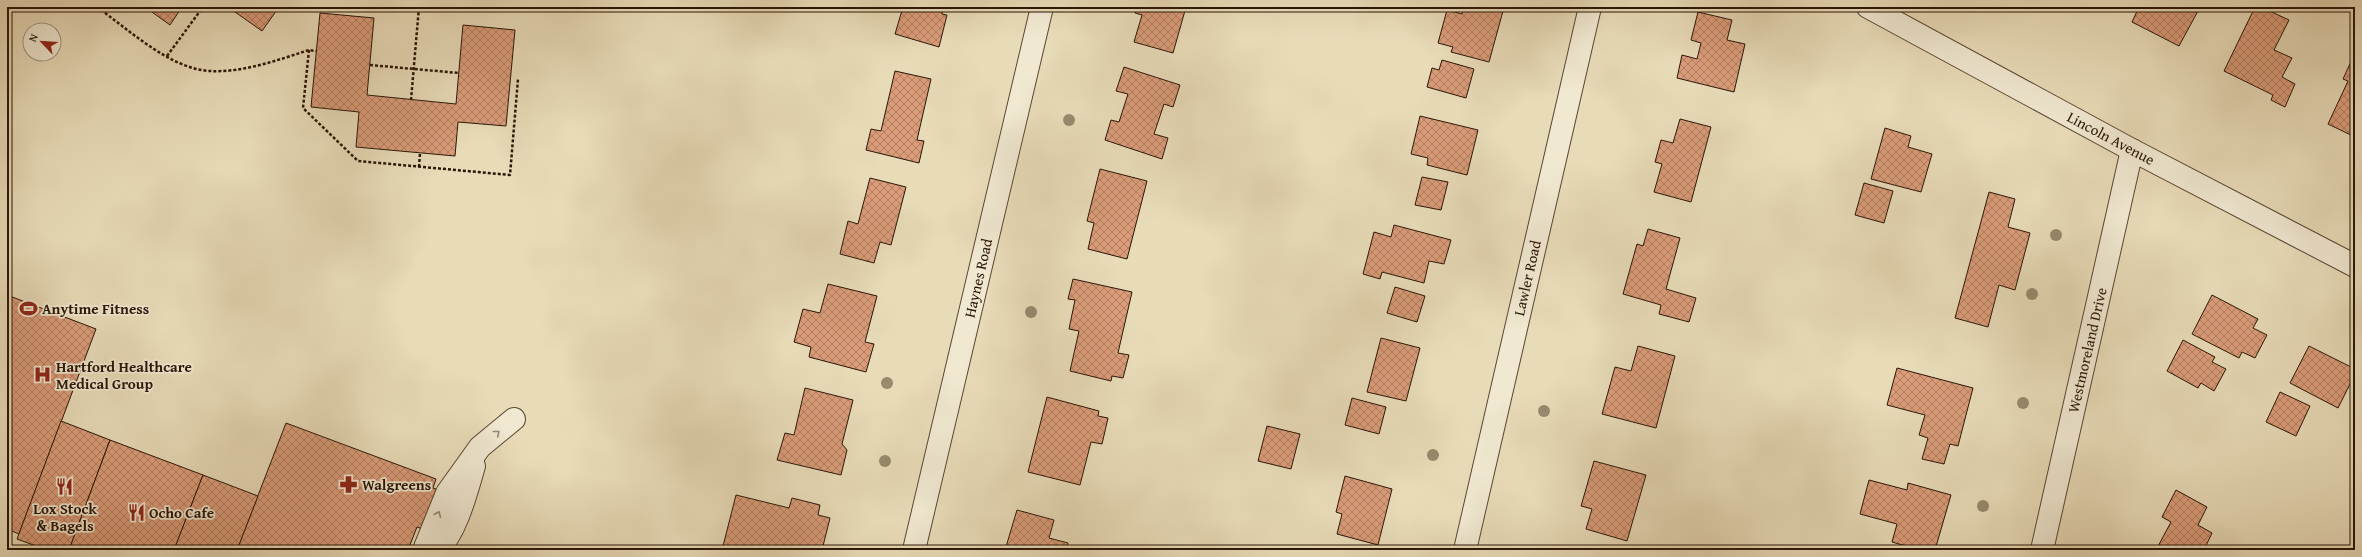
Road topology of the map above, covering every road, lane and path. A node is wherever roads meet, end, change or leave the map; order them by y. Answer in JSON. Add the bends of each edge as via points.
{"nodes":[{"id":1,"x":97,"y":7,"type":"edge"},
{"id":2,"x":203,"y":7,"type":"edge"},
{"id":3,"x":419,"y":7,"type":"edge"},
{"id":4,"x":1042,"y":7,"type":"edge"},
{"id":5,"x":1590,"y":7,"type":"edge"},
{"id":6,"x":1868,"y":7,"type":"edge"},
{"id":7,"x":308,"y":50,"type":"junction"},
{"id":8,"x":316,"y":50,"type":"dead end"},
{"id":9,"x":167,"y":56,"type":"junction"},
{"id":10,"x":370,"y":65,"type":"dead end"},
{"id":11,"x":414,"y":69,"type":"junction"},
{"id":12,"x":459,"y":72,"type":"dead end"},
{"id":13,"x":518,"y":79,"type":"dead end"},
{"id":14,"x":411,"y":100,"type":"dead end"},
{"id":15,"x":2132,"y":150,"type":"junction"},
{"id":16,"x":420,"y":153,"type":"dead end"},
{"id":17,"x":419,"y":167,"type":"junction"},
{"id":18,"x":2355,"y":266,"type":"edge"},
{"id":19,"x":514,"y":420,"type":"dead end"},
{"id":20,"x":480,"y":447,"type":"junction"},
{"id":21,"x":424,"y":550,"type":"edge"},
{"id":22,"x":437,"y":550,"type":"edge"},
{"id":23,"x":914,"y":550,"type":"edge"},
{"id":24,"x":1464,"y":550,"type":"edge"},
{"id":25,"x":2042,"y":550,"type":"edge"}],
"edges":[{"from":1,"to":9,"type":"path"},
{"from":2,"to":9,"type":"path"},
{"from":3,"to":11,"type":"path"},
{"from":4,"to":23,"type":"street","name":"Haynes Road"},
{"from":5,"to":24,"type":"street","name":"Lawler Road"},
{"from":6,"to":15,"type":"street","name":"Lincoln Avenue"},
{"from":7,"to":8,"type":"path"},
{"from":7,"to":9,"type":"path","via":[[228,71],[194,68]]},
{"from":7,"to":17,"type":"path","via":[[303,108],[358,161]]},
{"from":10,"to":11,"type":"path"},
{"from":11,"to":12,"type":"path"},
{"from":11,"to":14,"type":"path"},
{"from":13,"to":17,"type":"path","via":[[510,175]]},
{"from":15,"to":18,"type":"street","name":"Lincoln Avenue"},
{"from":15,"to":25,"type":"street","name":"Westmoreland Drive"},
{"from":16,"to":17,"type":"path"},
{"from":20,"to":19,"type":"street","one_way":true},
{"from":21,"to":20,"type":"street","one_way":true,"via":[[447,493]]},
{"from":20,"to":22,"type":"street","via":[[464,499],[445,543]]}]}
